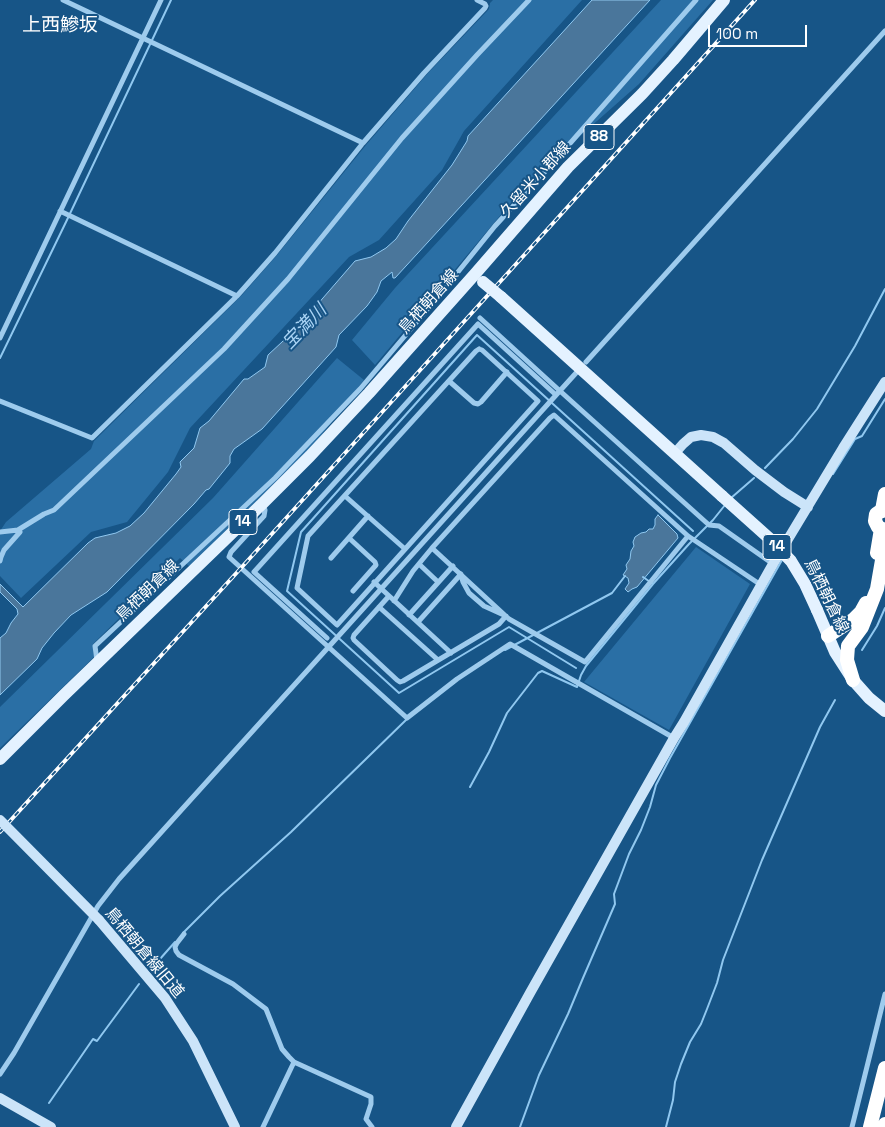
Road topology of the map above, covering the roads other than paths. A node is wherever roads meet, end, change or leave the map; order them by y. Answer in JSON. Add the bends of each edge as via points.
{"nodes":[{"id":1,"x":63,"y":0,"type":"edge"},
{"id":2,"x":161,"y":0,"type":"edge"},
{"id":3,"x":477,"y":0,"type":"edge"},
{"id":4,"x":529,"y":0,"type":"edge"},
{"id":5,"x":696,"y":0,"type":"edge"},
{"id":6,"x":724,"y":0,"type":"edge"},
{"id":7,"x":885,"y":31,"type":"edge"},
{"id":8,"x":146,"y":39,"type":"junction"},
{"id":9,"x":362,"y":143,"type":"junction"},
{"id":10,"x":63,"y":213,"type":"junction"},
{"id":11,"x":479,"y":278,"type":"junction"},
{"id":12,"x":237,"y":296,"type":"junction"},
{"id":13,"x":480,"y":318,"type":"dead end"},
{"id":14,"x":0,"y":338,"type":"edge"},
{"id":15,"x":586,"y":362,"type":"dead end"},
{"id":16,"x":507,"y":372,"type":"junction"},
{"id":17,"x":576,"y":373,"type":"dead end"},
{"id":18,"x":449,"y":381,"type":"junction"},
{"id":19,"x":885,"y":382,"type":"edge"},
{"id":20,"x":558,"y":393,"type":"junction"},
{"id":21,"x":0,"y":401,"type":"edge"},
{"id":22,"x":675,"y":454,"type":"junction"},
{"id":23,"x":885,"y":494,"type":"edge"},
{"id":24,"x":345,"y":496,"type":"junction"},
{"id":25,"x":263,"y":503,"type":"junction"},
{"id":26,"x":808,"y":507,"type":"junction"},
{"id":27,"x":883,"y":510,"type":"edge"},
{"id":28,"x":368,"y":516,"type":"junction"},
{"id":29,"x":18,"y":530,"type":"junction"},
{"id":30,"x":0,"y":532,"type":"edge"},
{"id":31,"x":884,"y":534,"type":"edge"},
{"id":32,"x":688,"y":536,"type":"junction"},
{"id":33,"x":349,"y":538,"type":"junction"},
{"id":34,"x":432,"y":548,"type":"junction"},
{"id":35,"x":405,"y":549,"type":"junction"},
{"id":36,"x":331,"y":558,"type":"dead end"},
{"id":37,"x":0,"y":561,"type":"edge"},
{"id":38,"x":419,"y":564,"type":"junction"},
{"id":39,"x":773,"y":564,"type":"junction"},
{"id":40,"x":452,"y":566,"type":"junction"},
{"id":41,"x":461,"y":574,"type":"junction"},
{"id":42,"x":374,"y":582,"type":"junction"},
{"id":43,"x":438,"y":582,"type":"junction"},
{"id":44,"x":761,"y":585,"type":"junction"},
{"id":45,"x":382,"y":589,"type":"junction"},
{"id":46,"x":353,"y":591,"type":"dead end"},
{"id":47,"x":389,"y":596,"type":"junction"},
{"id":48,"x":278,"y":598,"type":"junction"},
{"id":49,"x":394,"y":601,"type":"junction"},
{"id":50,"x":379,"y":607,"type":"junction"},
{"id":51,"x":409,"y":615,"type":"junction"},
{"id":52,"x":506,"y":616,"type":"junction"},
{"id":53,"x":867,"y":616,"type":"junction"},
{"id":54,"x":418,"y":622,"type":"junction"},
{"id":55,"x":828,"y":636,"type":"junction"},
{"id":56,"x":327,"y":638,"type":"dead end"},
{"id":57,"x":329,"y":647,"type":"junction"},
{"id":58,"x":451,"y":652,"type":"junction"},
{"id":59,"x":438,"y":660,"type":"junction"},
{"id":60,"x":98,"y":662,"type":"junction"},
{"id":61,"x":853,"y":680,"type":"junction"},
{"id":62,"x":885,"y":711,"type":"edge"},
{"id":63,"x":674,"y":738,"type":"junction"},
{"id":64,"x":0,"y":759,"type":"edge"},
{"id":65,"x":0,"y":820,"type":"edge"},
{"id":66,"x":184,"y":934,"type":"dead end"},
{"id":67,"x":885,"y":994,"type":"edge"},
{"id":68,"x":294,"y":1062,"type":"junction"},
{"id":69,"x":885,"y":1068,"type":"edge"},
{"id":70,"x":0,"y":1074,"type":"edge"},
{"id":71,"x":0,"y":1098,"type":"edge"},
{"id":72,"x":51,"y":1127,"type":"edge"},
{"id":73,"x":235,"y":1127,"type":"edge"},
{"id":74,"x":263,"y":1127,"type":"edge"},
{"id":75,"x":372,"y":1127,"type":"edge"},
{"id":76,"x":456,"y":1127,"type":"edge"},
{"id":77,"x":852,"y":1127,"type":"edge"},
{"id":78,"x":870,"y":1127,"type":"edge"}],
"edges":[{"from":1,"to":8,"type":"street"},
{"from":2,"to":8,"type":"street"},
{"from":3,"to":9,"type":"street","via":[[485,4],[485,8]]},
{"from":4,"to":29,"type":"street","via":[[402,138],[294,272],[224,349],[54,510]]},
{"from":5,"to":60,"type":"street","via":[[495,226],[360,389],[274,478],[95,646]]},
{"from":6,"to":11,"type":"main road","name":"久留米小郡線","number":"88","via":[[642,94],[568,167],[495,250]]},
{"from":7,"to":15,"type":"street"},
{"from":8,"to":9,"type":"street"},
{"from":8,"to":10,"type":"street"},
{"from":9,"to":12,"type":"street"},
{"from":10,"to":12,"type":"street"},
{"from":10,"to":14,"type":"street"},
{"from":11,"to":22,"type":"main road","name":"鳥栖朝倉線","number":"14","bridge":true},
{"from":11,"to":25,"type":"main road","name":"鳥栖朝倉線","number":"14"},
{"from":12,"to":21,"type":"street","via":[[92,438]]},
{"from":13,"to":20,"type":"street"},
{"from":16,"to":18,"type":"street","via":[[479,349]]},
{"from":16,"to":18,"type":"street","via":[[478,404]]},
{"from":16,"to":35,"type":"street","via":[[538,401]]},
{"from":17,"to":20,"type":"street"},
{"from":18,"to":24,"type":"street"},
{"from":19,"to":26,"type":"street"},
{"from":20,"to":39,"type":"street","via":[[710,525],[719,526]]},
{"from":20,"to":45,"type":"street"},
{"from":20,"to":48,"type":"street","via":[[478,324],[254,572]]},
{"from":22,"to":26,"type":"street","via":[[691,437],[713,437]]},
{"from":22,"to":55,"type":"main road","name":"鳥栖朝倉線","number":"14","bridge":true,"via":[[790,561],[805,584]]},
{"from":23,"to":27,"type":"highway"},
{"from":24,"to":28,"type":"street"},
{"from":24,"to":42,"type":"street","via":[[308,536],[297,588],[337,625]]},
{"from":25,"to":48,"type":"street","via":[[264,516],[230,552],[229,558]]},
{"from":25,"to":60,"type":"main road","name":"鳥栖朝倉線","number":"14"},
{"from":26,"to":39,"type":"street"},
{"from":27,"to":31,"type":"highway","via":[[875,518]]},
{"from":28,"to":33,"type":"street"},
{"from":28,"to":35,"type":"street"},
{"from":29,"to":30,"type":"street"},
{"from":29,"to":37,"type":"street","via":[[20,532],[4,550]]},
{"from":31,"to":53,"type":"highway","via":[[877,589]]},
{"from":31,"to":55,"type":"highway","via":[[864,607]]},
{"from":32,"to":34,"type":"street","via":[[554,416]]},
{"from":32,"to":44,"type":"street"},
{"from":32,"to":52,"type":"street","via":[[585,662]]},
{"from":33,"to":36,"type":"street"},
{"from":33,"to":46,"type":"street","via":[[376,565]]},
{"from":34,"to":38,"type":"street"},
{"from":34,"to":40,"type":"street"},
{"from":35,"to":42,"type":"street"},
{"from":38,"to":43,"type":"street"},
{"from":38,"to":49,"type":"street"},
{"from":39,"to":44,"type":"street"},
{"from":40,"to":41,"type":"street"},
{"from":40,"to":43,"type":"street"},
{"from":41,"to":52,"type":"street"},
{"from":41,"to":54,"type":"street"},
{"from":42,"to":45,"type":"street"},
{"from":43,"to":51,"type":"street"},
{"from":44,"to":63,"type":"street"},
{"from":45,"to":47,"type":"street"},
{"from":45,"to":57,"type":"street"},
{"from":47,"to":49,"type":"street"},
{"from":47,"to":50,"type":"street"},
{"from":48,"to":56,"type":"street"},
{"from":48,"to":57,"type":"street"},
{"from":49,"to":51,"type":"street"},
{"from":50,"to":59,"type":"street"},
{"from":50,"to":59,"type":"street","via":[[353,638],[397,680],[403,681]]},
{"from":51,"to":54,"type":"street"},
{"from":52,"to":58,"type":"street","via":[[499,624]]},
{"from":53,"to":55,"type":"highway","via":[[860,624]]},
{"from":53,"to":61,"type":"highway","via":[[848,646],[847,660]]},
{"from":54,"to":58,"type":"street"},
{"from":55,"to":61,"type":"main road","name":"鳥栖朝倉線","number":"14"},
{"from":57,"to":63,"type":"street","via":[[406,718],[510,644]]},
{"from":57,"to":70,"type":"street","via":[[98,906]]},
{"from":58,"to":59,"type":"street"},
{"from":60,"to":64,"type":"main road","name":"鳥栖朝倉線","number":"14"},
{"from":61,"to":62,"type":"main road","name":"鳥栖朝倉線","number":"14"},
{"from":63,"to":76,"type":"street"},
{"from":65,"to":73,"type":"street","name":"鳥栖朝倉線旧道","bridge":true,"via":[[99,920],[165,998],[193,1041]]},
{"from":66,"to":68,"type":"street","via":[[175,947],[179,955],[233,984],[266,1009],[282,1049]]},
{"from":67,"to":77,"type":"street"},
{"from":68,"to":74,"type":"street"},
{"from":68,"to":75,"type":"street","via":[[371,1097],[366,1119]]},
{"from":69,"to":78,"type":"highway"},
{"from":71,"to":72,"type":"street"}]}
